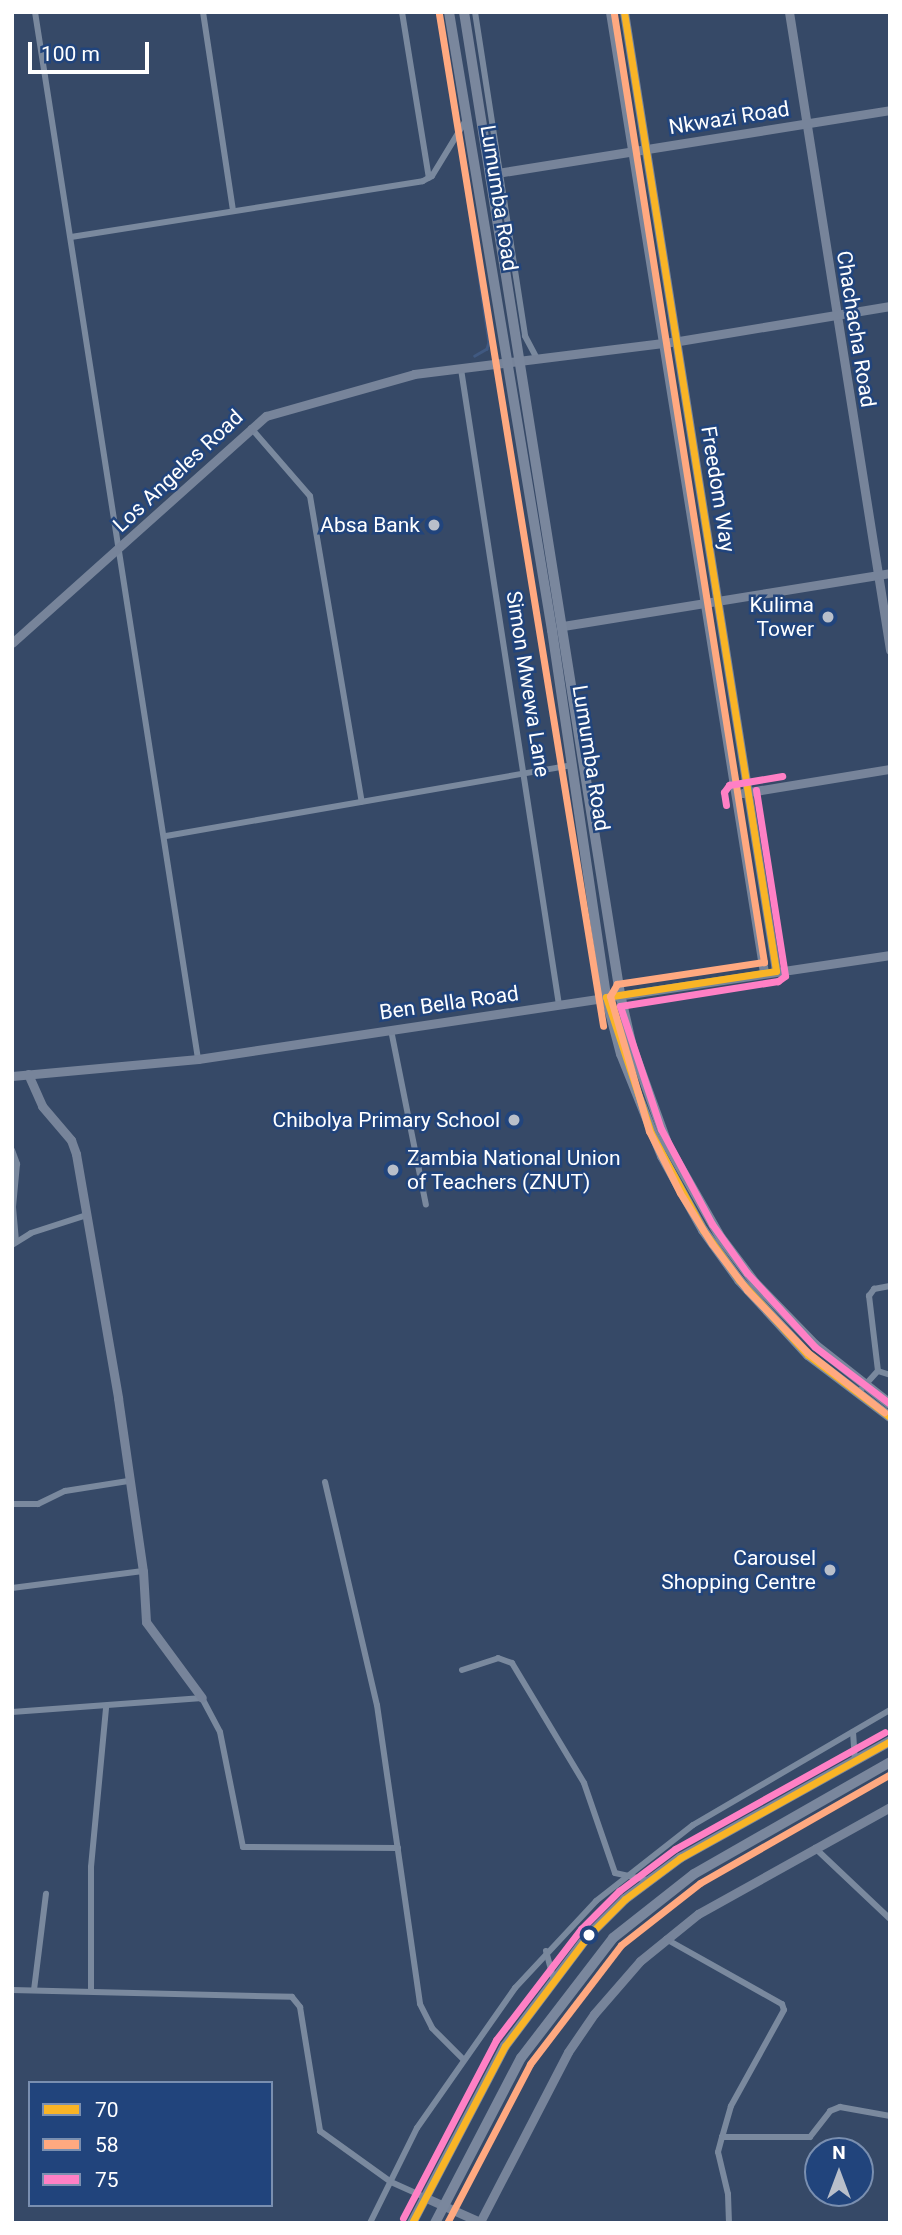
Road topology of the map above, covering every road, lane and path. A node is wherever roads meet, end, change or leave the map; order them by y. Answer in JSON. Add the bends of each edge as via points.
{"nodes":[{"id":1,"x":35,"y":12,"type":"edge"},
{"id":2,"x":203,"y":12,"type":"edge"},
{"id":3,"x":402,"y":12,"type":"edge"},
{"id":4,"x":449,"y":12,"type":"edge"},
{"id":5,"x":464,"y":12,"type":"edge"},
{"id":6,"x":475,"y":12,"type":"edge"},
{"id":7,"x":610,"y":12,"type":"edge"},
{"id":8,"x":624,"y":12,"type":"edge"},
{"id":9,"x":789,"y":12,"type":"edge"},
{"id":10,"x":890,"y":110,"type":"edge"},
{"id":11,"x":467,"y":118,"type":"junction"},
{"id":12,"x":806,"y":122,"type":"junction"},
{"id":13,"x":648,"y":149,"type":"junction"},
{"id":14,"x":634,"y":152,"type":"junction"},
{"id":15,"x":495,"y":173,"type":"junction"},
{"id":16,"x":429,"y":178,"type":"junction"},
{"id":17,"x":233,"y":211,"type":"junction"},
{"id":18,"x":71,"y":237,"type":"junction"},
{"id":19,"x":890,"y":306,"type":"edge"},
{"id":20,"x":836,"y":315,"type":"junction"},
{"id":21,"x":679,"y":341,"type":"junction"},
{"id":22,"x":663,"y":343,"type":"junction"},
{"id":23,"x":538,"y":360,"type":"junction"},
{"id":24,"x":522,"y":362,"type":"junction"},
{"id":25,"x":505,"y":364,"type":"junction"},
{"id":26,"x":461,"y":369,"type":"junction"},
{"id":27,"x":251,"y":428,"type":"junction"},
{"id":28,"x":120,"y":549,"type":"junction"},
{"id":29,"x":890,"y":573,"type":"edge"},
{"id":30,"x":878,"y":575,"type":"junction"},
{"id":31,"x":718,"y":601,"type":"junction"},
{"id":32,"x":704,"y":603,"type":"junction"},
{"id":33,"x":563,"y":626,"type":"junction"},
{"id":34,"x":12,"y":643,"type":"edge"},
{"id":35,"x":890,"y":650,"type":"edge"},
{"id":36,"x":735,"y":715,"type":"junction"},
{"id":37,"x":721,"y":718,"type":"junction"},
{"id":38,"x":572,"y":765,"type":"junction"},
{"id":39,"x":890,"y":769,"type":"edge"},
{"id":40,"x":524,"y":773,"type":"junction"},
{"id":41,"x":746,"y":792,"type":"junction"},
{"id":42,"x":734,"y":794,"type":"junction"},
{"id":43,"x":362,"y":802,"type":"junction"},
{"id":44,"x":166,"y":835,"type":"junction"},
{"id":45,"x":890,"y":955,"type":"edge"},
{"id":46,"x":776,"y":971,"type":"junction"},
{"id":47,"x":764,"y":972,"type":"junction"},
{"id":48,"x":620,"y":995,"type":"junction"},
{"id":49,"x":606,"y":997,"type":"junction"},
{"id":50,"x":559,"y":1005,"type":"junction"},
{"id":51,"x":391,"y":1030,"type":"junction"},
{"id":52,"x":198,"y":1059,"type":"junction"},
{"id":53,"x":28,"y":1074,"type":"junction"},
{"id":54,"x":12,"y":1076,"type":"edge"},
{"id":55,"x":12,"y":1150,"type":"edge"},
{"id":56,"x":426,"y":1205,"type":"dead end"},
{"id":57,"x":87,"y":1215,"type":"junction"},
{"id":58,"x":14,"y":1243,"type":"edge"},
{"id":59,"x":890,"y":1286,"type":"edge"},
{"id":60,"x":878,"y":1371,"type":"junction"},
{"id":61,"x":890,"y":1375,"type":"edge"},
{"id":62,"x":860,"y":1390,"type":"junction"},
{"id":63,"x":890,"y":1404,"type":"edge"},
{"id":64,"x":890,"y":1417,"type":"edge"},
{"id":65,"x":128,"y":1481,"type":"junction"},
{"id":66,"x":325,"y":1482,"type":"dead end"},
{"id":67,"x":12,"y":1504,"type":"edge"},
{"id":68,"x":143,"y":1571,"type":"junction"},
{"id":69,"x":12,"y":1588,"type":"edge"},
{"id":70,"x":462,"y":1670,"type":"dead end"},
{"id":71,"x":202,"y":1698,"type":"junction"},
{"id":72,"x":106,"y":1707,"type":"junction"},
{"id":73,"x":890,"y":1710,"type":"edge"},
{"id":74,"x":12,"y":1712,"type":"edge"},
{"id":75,"x":853,"y":1732,"type":"junction"},
{"id":76,"x":890,"y":1741,"type":"edge"},
{"id":77,"x":855,"y":1760,"type":"junction"},
{"id":78,"x":890,"y":1762,"type":"edge"},
{"id":79,"x":890,"y":1807,"type":"edge"},
{"id":80,"x":398,"y":1848,"type":"junction"},
{"id":81,"x":815,"y":1848,"type":"junction"},
{"id":82,"x":624,"y":1874,"type":"junction"},
{"id":83,"x":648,"y":1880,"type":"junction"},
{"id":84,"x":46,"y":1894,"type":"dead end"},
{"id":85,"x":890,"y":1919,"type":"edge"},
{"id":86,"x":665,"y":1938,"type":"junction"},
{"id":87,"x":546,"y":1951,"type":"junction"},
{"id":88,"x":553,"y":1977,"type":"junction"},
{"id":89,"x":91,"y":1989,"type":"junction"},
{"id":90,"x":12,"y":1990,"type":"edge"},
{"id":91,"x":34,"y":1990,"type":"junction"},
{"id":92,"x":464,"y":2060,"type":"junction"},
{"id":93,"x":890,"y":2116,"type":"edge"},
{"id":94,"x":722,"y":2137,"type":"junction"},
{"id":95,"x":391,"y":2182,"type":"junction"},
{"id":96,"x":424,"y":2197,"type":"junction"},
{"id":97,"x":444,"y":2206,"type":"junction"},
{"id":98,"x":480,"y":2222,"type":"edge"},
{"id":99,"x":370,"y":2223,"type":"edge"},
{"id":100,"x":412,"y":2223,"type":"edge"},
{"id":101,"x":435,"y":2223,"type":"edge"},
{"id":102,"x":729,"y":2223,"type":"edge"}],
"edges":[{"from":1,"to":18,"type":"street"},
{"from":2,"to":17,"type":"street"},
{"from":3,"to":16,"type":"street"},
{"from":4,"to":11,"type":"main road","name":"Lumumba Road"},
{"from":5,"to":15,"type":"main road","name":"Lumumba Road"},
{"from":6,"to":15,"type":"street"},
{"from":7,"to":14,"type":"main road","name":"Freedom Way"},
{"from":8,"to":13,"type":"main road","name":"Freedom Way"},
{"from":9,"to":12,"type":"main road","name":"Chachacha Road"},
{"from":10,"to":12,"type":"main road","name":"Nkwazi Road"},
{"from":11,"to":16,"type":"street"},
{"from":11,"to":25,"type":"main road","name":"Lumumba Road"},
{"from":12,"to":13,"type":"main road","name":"Nkwazi Road"},
{"from":12,"to":20,"type":"main road","name":"Chachacha Road"},
{"from":13,"to":14,"type":"main road","name":"Nkwazi Road"},
{"from":13,"to":21,"type":"main road","name":"Freedom Way"},
{"from":14,"to":15,"type":"main road","name":"Nkwazi Road"},
{"from":14,"to":22,"type":"main road","name":"Freedom Way"},
{"from":15,"to":23,"type":"street","via":[[525,336]]},
{"from":15,"to":24,"type":"main road","name":"Lumumba Road"},
{"from":16,"to":17,"type":"street"},
{"from":17,"to":18,"type":"street"},
{"from":18,"to":28,"type":"street"},
{"from":19,"to":20,"type":"main road","name":"Los Angeles Road"},
{"from":20,"to":21,"type":"main road","name":"Los Angeles Road"},
{"from":20,"to":30,"type":"main road","name":"Chachacha Road"},
{"from":21,"to":22,"type":"main road","name":"Los Angeles Road"},
{"from":21,"to":31,"type":"main road","name":"Freedom Way"},
{"from":22,"to":23,"type":"main road","name":"Los Angeles Road"},
{"from":22,"to":32,"type":"main road","name":"Freedom Way"},
{"from":23,"to":24,"type":"main road","name":"Los Angeles Road"},
{"from":24,"to":25,"type":"main road","name":"Los Angeles Road"},
{"from":24,"to":33,"type":"main road","name":"Lumumba Road"},
{"from":25,"to":26,"type":"main road","name":"Los Angeles Road"},
{"from":25,"to":38,"type":"main road","name":"Lumumba Road"},
{"from":26,"to":27,"type":"main road","name":"Los Angeles Road","via":[[414,374],[329,397],[266,416]]},
{"from":26,"to":40,"type":"street","name":"Simon Mwewa Lane"},
{"from":27,"to":28,"type":"main road","name":"Los Angeles Road"},
{"from":27,"to":43,"type":"street","via":[[310,496]]},
{"from":28,"to":34,"type":"main road","name":"Los Angeles Road"},
{"from":28,"to":44,"type":"street"},
{"from":29,"to":30,"type":"main road"},
{"from":30,"to":31,"type":"main road"},
{"from":30,"to":35,"type":"main road","name":"Chachacha Road"},
{"from":31,"to":32,"type":"main road"},
{"from":31,"to":36,"type":"main road","name":"Freedom Way"},
{"from":32,"to":33,"type":"main road"},
{"from":32,"to":37,"type":"main road","name":"Freedom Way"},
{"from":33,"to":48,"type":"main road","name":"Lumumba Road"},
{"from":36,"to":37,"type":"main road"},
{"from":36,"to":41,"type":"main road","name":"Freedom Way"},
{"from":37,"to":42,"type":"main road","name":"Freedom Way"},
{"from":38,"to":40,"type":"street"},
{"from":38,"to":49,"type":"main road","name":"Lumumba Road"},
{"from":39,"to":41,"type":"main road"},
{"from":40,"to":43,"type":"street"},
{"from":40,"to":50,"type":"street","name":"Simon Mwewa Lane"},
{"from":41,"to":42,"type":"main road"},
{"from":41,"to":46,"type":"main road","name":"Freedom Way"},
{"from":42,"to":47,"type":"main road","name":"Freedom Way"},
{"from":43,"to":44,"type":"street"},
{"from":44,"to":52,"type":"street"},
{"from":45,"to":46,"type":"main road","name":"Ben Bella Road"},
{"from":46,"to":47,"type":"main road","name":"Ben Bella Road"},
{"from":47,"to":48,"type":"main road","name":"Ben Bella Road"},
{"from":48,"to":49,"type":"main road","name":"Ben Bella Road"},
{"from":48,"to":62,"type":"main road","name":"Lumumba Road","via":[[659,1127],[695,1198],[762,1291]]},
{"from":49,"to":50,"type":"main road","name":"Ben Bella Road"},
{"from":49,"to":62,"type":"main road","name":"Lumumba Road","via":[[651,1133],[704,1230],[768,1313],[808,1355]]},
{"from":50,"to":51,"type":"main road","name":"Ben Bella Road"},
{"from":51,"to":52,"type":"main road","name":"Ben Bella Road"},
{"from":51,"to":56,"type":"street"},
{"from":52,"to":53,"type":"main road","name":"Ben Bella Road"},
{"from":53,"to":54,"type":"main road","name":"Ben Bella Road"},
{"from":53,"to":57,"type":"main road","via":[[43,1106],[71,1140]]},
{"from":55,"to":58,"type":"street","via":[[17,1164]]},
{"from":57,"to":58,"type":"street"},
{"from":57,"to":65,"type":"main road"},
{"from":59,"to":60,"type":"street","via":[[874,1289],[869,1296]]},
{"from":60,"to":61,"type":"street"},
{"from":60,"to":62,"type":"street"},
{"from":62,"to":63,"type":"main road","name":"Lumumba Road"},
{"from":62,"to":64,"type":"main road","name":"Lumumba Road"},
{"from":65,"to":67,"type":"street","via":[[65,1491],[38,1504]]},
{"from":65,"to":68,"type":"main road"},
{"from":66,"to":80,"type":"street","via":[[377,1705]]},
{"from":68,"to":69,"type":"street"},
{"from":68,"to":71,"type":"main road","via":[[148,1630]]},
{"from":70,"to":82,"type":"street","via":[[498,1658],[512,1663],[584,1783],[615,1873]]},
{"from":71,"to":72,"type":"street"},
{"from":71,"to":80,"type":"street","via":[[220,1732],[243,1847]]},
{"from":72,"to":74,"type":"street"},
{"from":72,"to":89,"type":"street","via":[[91,1867]]},
{"from":73,"to":75,"type":"street"},
{"from":75,"to":77,"type":"street"},
{"from":75,"to":82,"type":"street","via":[[727,1804]]},
{"from":76,"to":77,"type":"main road"},
{"from":77,"to":83,"type":"main road","via":[[728,1829]]},
{"from":78,"to":97,"type":"main road","via":[[694,1874],[613,1938],[521,2057]]},
{"from":79,"to":81,"type":"main road"},
{"from":80,"to":92,"type":"street","via":[[420,2004],[432,2028]]},
{"from":81,"to":85,"type":"street"},
{"from":81,"to":86,"type":"main road","via":[[698,1914]]},
{"from":82,"to":83,"type":"street"},
{"from":82,"to":87,"type":"street"},
{"from":83,"to":88,"type":"main road","via":[[588,1936]]},
{"from":84,"to":91,"type":"street"},
{"from":86,"to":94,"type":"street","via":[[782,2004],[784,2010],[731,2106]]},
{"from":86,"to":98,"type":"main road","via":[[594,2014],[568,2052]]},
{"from":87,"to":88,"type":"street"},
{"from":87,"to":92,"type":"street"},
{"from":88,"to":96,"type":"main road","via":[[505,2046]]},
{"from":89,"to":91,"type":"street"},
{"from":89,"to":95,"type":"street","via":[[292,1997],[299,2007],[320,2131]]},
{"from":90,"to":91,"type":"street"},
{"from":92,"to":95,"type":"street","via":[[417,2127]]},
{"from":93,"to":94,"type":"street","via":[[840,2107],[830,2111],[810,2137]]},
{"from":94,"to":102,"type":"street","via":[[718,2151]]},
{"from":95,"to":96,"type":"street"},
{"from":95,"to":99,"type":"street"},
{"from":96,"to":97,"type":"main road"},
{"from":96,"to":100,"type":"main road"},
{"from":97,"to":98,"type":"main road"},
{"from":97,"to":101,"type":"main road"}]}
